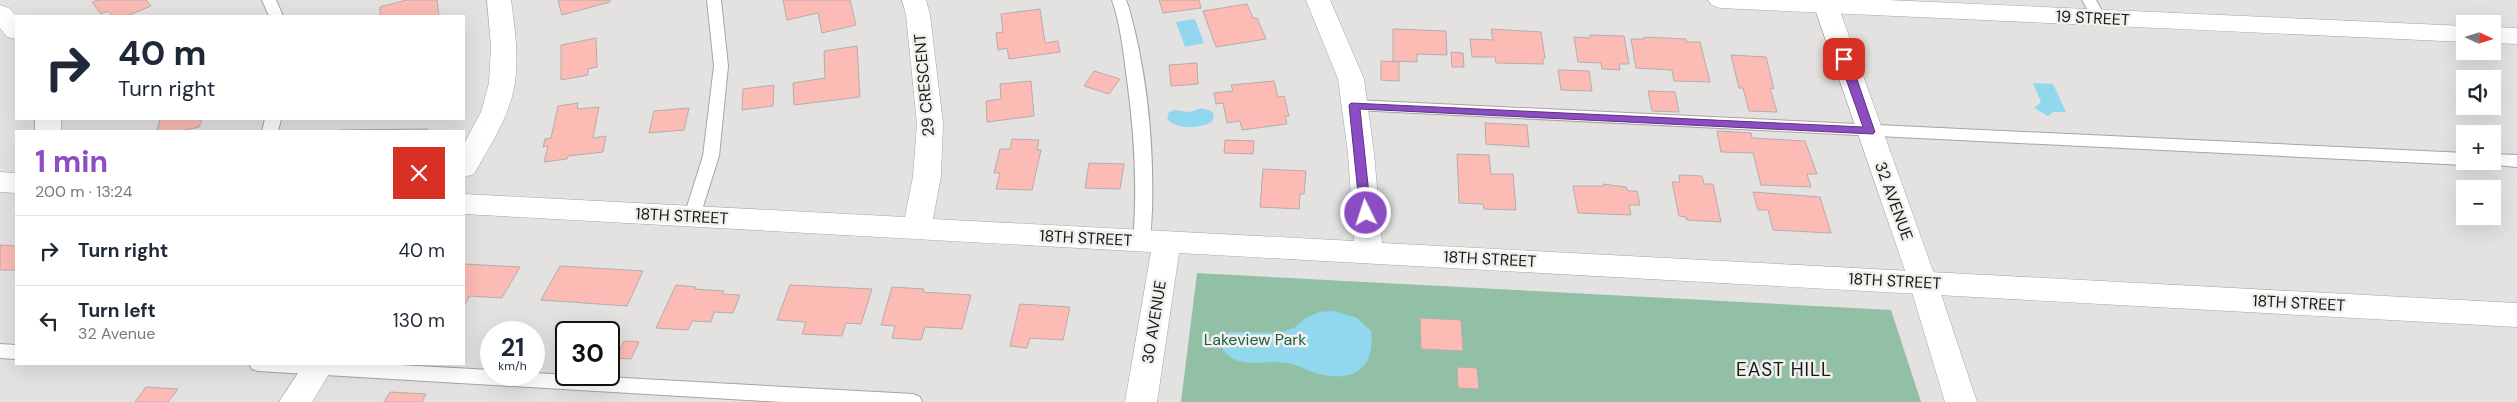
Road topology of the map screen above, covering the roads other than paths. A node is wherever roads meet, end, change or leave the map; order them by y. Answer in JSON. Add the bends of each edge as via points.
{"nodes":[{"id":1,"x":269,"y":0,"type":"edge"},
{"id":2,"x":499,"y":0,"type":"edge"},
{"id":3,"x":714,"y":0,"type":"edge"},
{"id":4,"x":914,"y":0,"type":"edge"},
{"id":5,"x":1119,"y":0,"type":"edge"},
{"id":6,"x":1318,"y":0,"type":"edge"},
{"id":7,"x":1720,"y":0,"type":"edge"},
{"id":8,"x":1825,"y":2,"type":"edge"},
{"id":9,"x":2094,"y":9,"type":"edge"},
{"id":10,"x":0,"y":13,"type":"edge"},
{"id":11,"x":276,"y":15,"type":"edge"},
{"id":12,"x":15,"y":30,"type":"edge"},
{"id":13,"x":2456,"y":33,"type":"edge"},
{"id":14,"x":2501,"y":35,"type":"edge"},
{"id":15,"x":2517,"y":36,"type":"edge"},
{"id":16,"x":1355,"y":105,"type":"junction"},
{"id":17,"x":1870,"y":132,"type":"junction"},
{"id":18,"x":2456,"y":159,"type":"edge"},
{"id":19,"x":2501,"y":160,"type":"edge"},
{"id":20,"x":2517,"y":161,"type":"edge"},
{"id":21,"x":465,"y":165,"type":"edge"},
{"id":22,"x":0,"y":182,"type":"edge"},
{"id":23,"x":15,"y":183,"type":"edge"},
{"id":24,"x":465,"y":204,"type":"edge"},
{"id":25,"x":692,"y":216,"type":"junction"},
{"id":26,"x":917,"y":229,"type":"junction"},
{"id":27,"x":1154,"y":241,"type":"junction"},
{"id":28,"x":1369,"y":252,"type":"junction"},
{"id":29,"x":1923,"y":282,"type":"junction"},
{"id":30,"x":2517,"y":315,"type":"edge"},
{"id":31,"x":0,"y":351,"type":"edge"},
{"id":32,"x":15,"y":352,"type":"edge"},
{"id":33,"x":319,"y":365,"type":"edge"},
{"id":34,"x":296,"y":402,"type":"edge"},
{"id":35,"x":913,"y":402,"type":"edge"},
{"id":36,"x":1141,"y":402,"type":"edge"},
{"id":37,"x":1961,"y":402,"type":"edge"}],
"edges":[{"from":1,"to":11,"type":"lane"},
{"from":2,"to":21,"type":"street","via":[[504,32],[500,93]]},
{"from":3,"to":25,"type":"lane","via":[[721,66],[711,156]]},
{"from":4,"to":26,"type":"street","name":"29 CRESCENT","via":[[930,124],[927,176]]},
{"from":5,"to":27,"type":"lane","via":[[1125,18],[1140,111],[1145,208]]},
{"from":6,"to":16,"type":"street","via":[[1351,79]]},
{"from":7,"to":8,"type":"street","name":"19 STREET"},
{"from":8,"to":9,"type":"street","name":"19 STREET"},
{"from":8,"to":17,"type":"street","name":"32 AVENUE"},
{"from":9,"to":13,"type":"street","name":"19 STREET"},
{"from":10,"to":12,"type":"street"},
{"from":14,"to":15,"type":"street"},
{"from":16,"to":17,"type":"lane"},
{"from":16,"to":28,"type":"street"},
{"from":17,"to":18,"type":"lane"},
{"from":17,"to":29,"type":"street","name":"32 AVENUE"},
{"from":19,"to":20,"type":"lane"},
{"from":22,"to":23,"type":"street"},
{"from":24,"to":25,"type":"street","name":"18TH STREET"},
{"from":25,"to":26,"type":"street","name":"18TH STREET"},
{"from":26,"to":27,"type":"street","name":"18TH STREET"},
{"from":27,"to":28,"type":"street","name":"18TH STREET"},
{"from":27,"to":36,"type":"street","name":"30 AVENUE"},
{"from":28,"to":29,"type":"street","name":"18TH STREET"},
{"from":29,"to":30,"type":"street","name":"18TH STREET"},
{"from":29,"to":37,"type":"street","name":"32 AVENUE"},
{"from":31,"to":32,"type":"lane"},
{"from":33,"to":34,"type":"street"},
{"from":33,"to":35,"type":"lane"}]}
